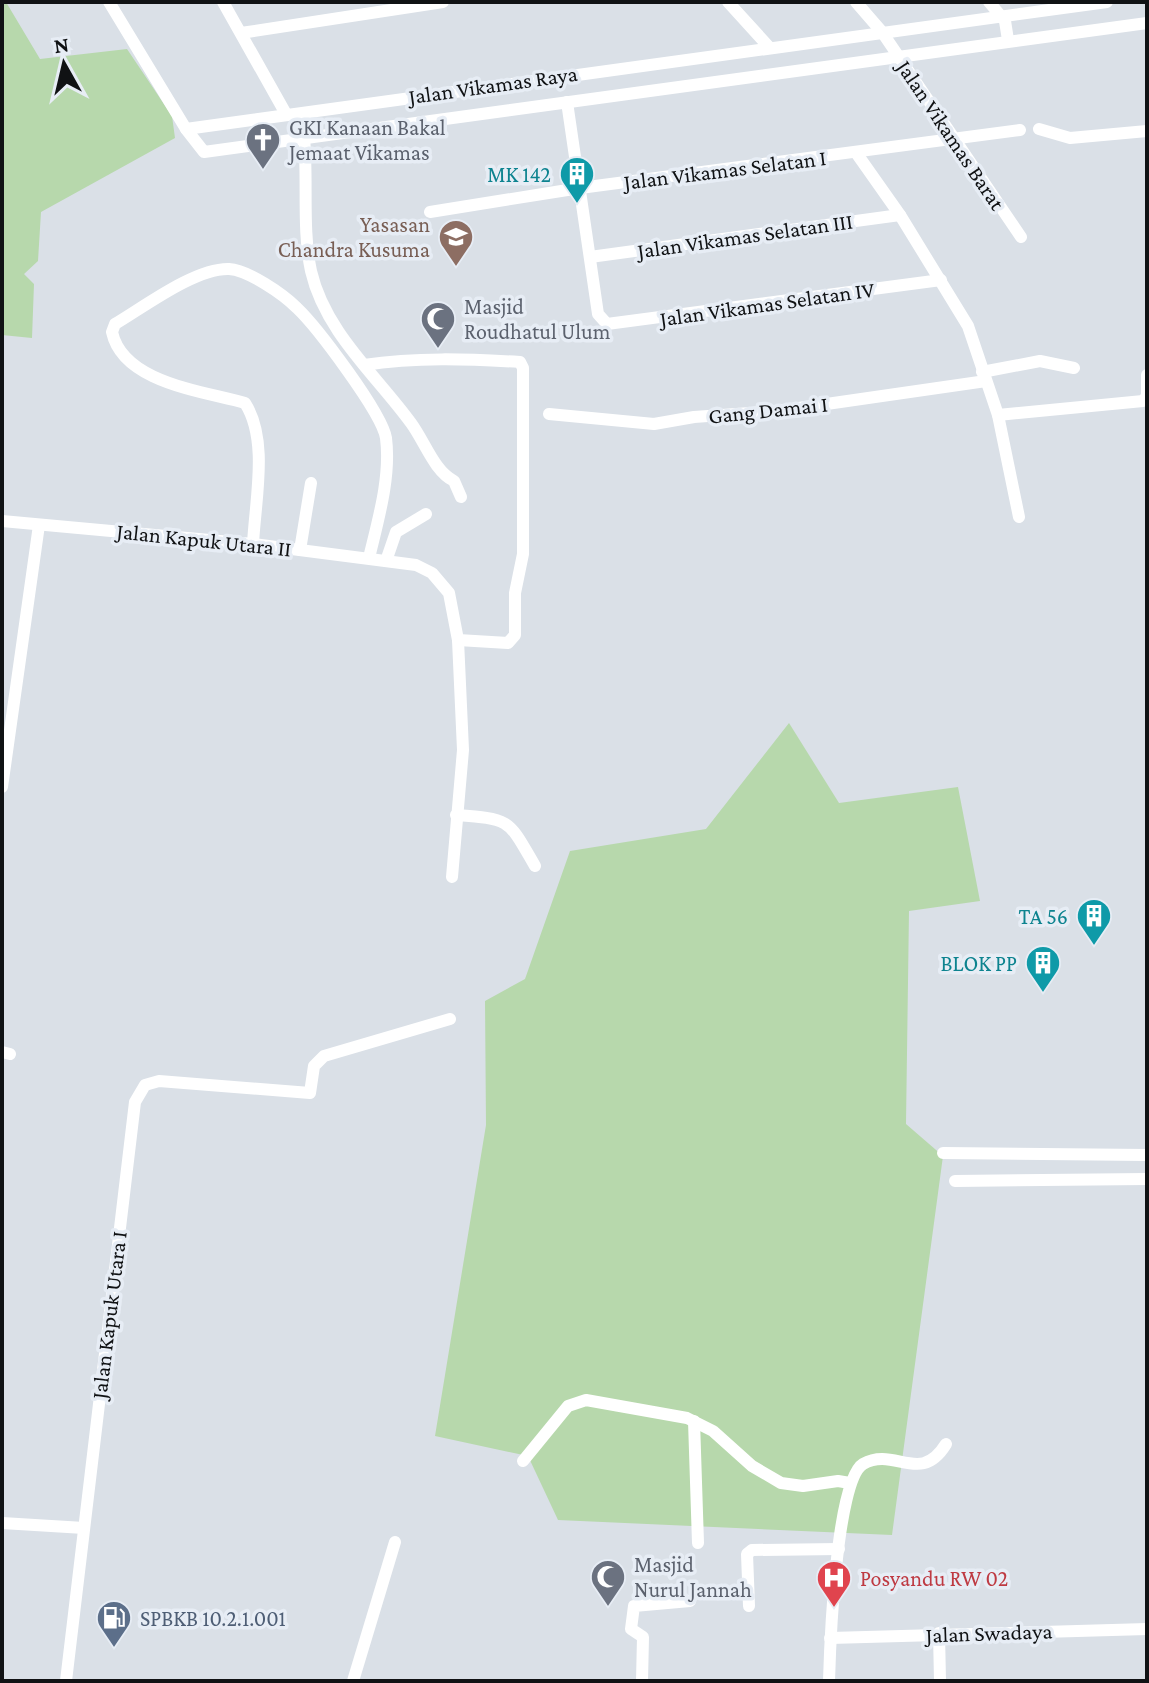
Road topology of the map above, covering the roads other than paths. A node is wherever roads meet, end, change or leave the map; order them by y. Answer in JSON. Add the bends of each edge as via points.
{"nodes":[{"id":1,"x":109,"y":2,"type":"edge"},
{"id":2,"x":223,"y":2,"type":"edge"},
{"id":3,"x":443,"y":2,"type":"edge"},
{"id":4,"x":728,"y":2,"type":"edge"},
{"id":5,"x":856,"y":2,"type":"edge"},
{"id":6,"x":989,"y":2,"type":"edge"},
{"id":7,"x":1107,"y":2,"type":"edge"},
{"id":8,"x":1004,"y":19,"type":"junction"},
{"id":9,"x":1147,"y":23,"type":"edge"},
{"id":10,"x":241,"y":33,"type":"junction"},
{"id":11,"x":884,"y":35,"type":"junction"},
{"id":12,"x":1008,"y":38,"type":"junction"},
{"id":13,"x":769,"y":47,"type":"junction"},
{"id":14,"x":896,"y":55,"type":"junction"},
{"id":15,"x":567,"y":102,"type":"junction"},
{"id":16,"x":286,"y":114,"type":"junction"},
{"id":17,"x":1039,"y":129,"type":"dead end"},
{"id":18,"x":1020,"y":130,"type":"dead end"},
{"id":19,"x":187,"y":131,"type":"junction"},
{"id":20,"x":1147,"y":131,"type":"edge"},
{"id":21,"x":304,"y":137,"type":"junction"},
{"id":22,"x":956,"y":140,"type":"junction"},
{"id":23,"x":857,"y":154,"type":"junction"},
{"id":24,"x":580,"y":188,"type":"junction"},
{"id":25,"x":430,"y":212,"type":"dead end"},
{"id":26,"x":900,"y":215,"type":"junction"},
{"id":27,"x":1021,"y":237,"type":"dead end"},
{"id":28,"x":590,"y":257,"type":"junction"},
{"id":29,"x":941,"y":280,"type":"junction"},
{"id":30,"x":364,"y":365,"type":"junction"},
{"id":31,"x":1074,"y":368,"type":"dead end"},
{"id":32,"x":1147,"y":375,"type":"edge"},
{"id":33,"x":984,"y":376,"type":"junction"},
{"id":34,"x":1147,"y":395,"type":"edge"},
{"id":35,"x":549,"y":414,"type":"dead end"},
{"id":36,"x":998,"y":415,"type":"junction"},
{"id":37,"x":311,"y":483,"type":"dead end"},
{"id":38,"x":461,"y":497,"type":"dead end"},
{"id":39,"x":426,"y":514,"type":"dead end"},
{"id":40,"x":1019,"y":517,"type":"dead end"},
{"id":41,"x":2,"y":521,"type":"edge"},
{"id":42,"x":39,"y":525,"type":"junction"},
{"id":43,"x":253,"y":544,"type":"junction"},
{"id":44,"x":300,"y":550,"type":"junction"},
{"id":45,"x":369,"y":558,"type":"junction"},
{"id":46,"x":386,"y":561,"type":"junction"},
{"id":47,"x":458,"y":640,"type":"junction"},
{"id":48,"x":2,"y":787,"type":"edge"},
{"id":49,"x":456,"y":815,"type":"junction"},
{"id":50,"x":535,"y":866,"type":"dead end"},
{"id":51,"x":452,"y":877,"type":"dead end"},
{"id":52,"x":450,"y":1019,"type":"dead end"},
{"id":53,"x":943,"y":1153,"type":"dead end"},
{"id":54,"x":1147,"y":1155,"type":"edge"},
{"id":55,"x":1147,"y":1179,"type":"edge"},
{"id":56,"x":955,"y":1181,"type":"dead end"},
{"id":57,"x":694,"y":1421,"type":"junction"},
{"id":58,"x":946,"y":1444,"type":"dead end"},
{"id":59,"x":523,"y":1461,"type":"dead end"},
{"id":60,"x":850,"y":1483,"type":"junction"},
{"id":61,"x":2,"y":1523,"type":"edge"},
{"id":62,"x":84,"y":1528,"type":"junction"},
{"id":63,"x":395,"y":1542,"type":"dead end"},
{"id":64,"x":698,"y":1543,"type":"dead end"},
{"id":65,"x":839,"y":1549,"type":"junction"},
{"id":66,"x":690,"y":1601,"type":"dead end"},
{"id":67,"x":749,"y":1606,"type":"dead end"},
{"id":68,"x":1147,"y":1629,"type":"edge"},
{"id":69,"x":939,"y":1633,"type":"junction"},
{"id":70,"x":830,"y":1638,"type":"junction"},
{"id":71,"x":66,"y":1681,"type":"edge"},
{"id":72,"x":353,"y":1681,"type":"edge"},
{"id":73,"x":642,"y":1681,"type":"edge"},
{"id":74,"x":829,"y":1681,"type":"edge"},
{"id":75,"x":940,"y":1681,"type":"edge"}],
"edges":[{"from":1,"to":19,"type":"street"},
{"from":2,"to":10,"type":"street"},
{"from":3,"to":10,"type":"street"},
{"from":4,"to":13,"type":"street"},
{"from":5,"to":11,"type":"street","name":"Jalan Vikamas Barat"},
{"from":6,"to":8,"type":"street"},
{"from":7,"to":8,"type":"street","name":"Jalan Vikamas Raya"},
{"from":8,"to":11,"type":"street","name":"Jalan Vikamas Raya"},
{"from":8,"to":12,"type":"street"},
{"from":9,"to":12,"type":"street","name":"Jalan Vikamas Raya"},
{"from":10,"to":16,"type":"street"},
{"from":11,"to":13,"type":"street","name":"Jalan Vikamas Raya"},
{"from":11,"to":14,"type":"street","name":"Jalan Vikamas Barat"},
{"from":12,"to":14,"type":"street","name":"Jalan Vikamas Raya"},
{"from":13,"to":16,"type":"street","name":"Jalan Vikamas Raya"},
{"from":14,"to":15,"type":"street","name":"Jalan Vikamas Raya"},
{"from":14,"to":22,"type":"street","name":"Jalan Vikamas Barat"},
{"from":15,"to":21,"type":"street","name":"Jalan Vikamas Raya"},
{"from":15,"to":24,"type":"street"},
{"from":16,"to":19,"type":"street","name":"Jalan Vikamas Raya"},
{"from":17,"to":20,"type":"street","via":[[1070,138]]},
{"from":18,"to":22,"type":"street","name":"Jalan Vikamas Selatan I"},
{"from":19,"to":21,"type":"street","name":"Jalan Vikamas Raya","via":[[204,152]]},
{"from":21,"to":30,"type":"street","via":[[312,273],[338,330]]},
{"from":22,"to":23,"type":"street","name":"Jalan Vikamas Selatan I"},
{"from":22,"to":27,"type":"street","name":"Jalan Vikamas Barat"},
{"from":23,"to":24,"type":"street","name":"Jalan Vikamas Selatan I"},
{"from":23,"to":26,"type":"street"},
{"from":24,"to":25,"type":"street","name":"Jalan Vikamas Selatan I"},
{"from":24,"to":28,"type":"street"},
{"from":26,"to":28,"type":"street","name":"Jalan Vikamas Selatan III"},
{"from":26,"to":29,"type":"street"},
{"from":28,"to":29,"type":"street","name":"Jalan Vikamas Selatan IV","via":[[598,314],[612,324]]},
{"from":29,"to":33,"type":"street","via":[[968,326]]},
{"from":30,"to":38,"type":"street"},
{"from":30,"to":47,"type":"street","via":[[471,360],[520,362],[523,368],[523,554],[515,593],[515,635],[508,643]]},
{"from":31,"to":33,"type":"street","name":"Gang Damai I","via":[[1040,361]]},
{"from":32,"to":34,"type":"street"},
{"from":33,"to":35,"type":"street","name":"Gang Damai I","via":[[778,411],[654,424]]},
{"from":33,"to":36,"type":"street"},
{"from":34,"to":36,"type":"street","via":[[1143,401]]},
{"from":36,"to":40,"type":"street"},
{"from":37,"to":44,"type":"street"},
{"from":39,"to":46,"type":"street","via":[[396,532]]},
{"from":41,"to":42,"type":"street","name":"Jalan Kapuk Utara II"},
{"from":42,"to":43,"type":"street","name":"Jalan Kapuk Utara II"},
{"from":42,"to":48,"type":"street"},
{"from":43,"to":44,"type":"street","name":"Jalan Kapuk Utara II"},
{"from":43,"to":45,"type":"street","via":[[257,452],[251,412],[245,403],[141,371],[112,332],[115,324],[217,271],[239,271],[297,307],[369,402],[386,442]]},
{"from":44,"to":45,"type":"street","name":"Jalan Kapuk Utara II"},
{"from":45,"to":46,"type":"street","name":"Jalan Kapuk Utara II"},
{"from":46,"to":47,"type":"street","name":"Jalan Kapuk Utara II","via":[[416,565],[441,580],[453,600]]},
{"from":47,"to":49,"type":"street","name":"Jalan Kapuk Utara II","via":[[463,750]]},
{"from":49,"to":50,"type":"street","via":[[513,827]]},
{"from":49,"to":51,"type":"street","name":"Jalan Kapuk Utara II"},
{"from":52,"to":62,"type":"street","name":"Jalan Kapuk Utara I","via":[[324,1056],[314,1066],[310,1093],[159,1081],[141,1089],[135,1102]]},
{"from":53,"to":54,"type":"street"},
{"from":55,"to":56,"type":"street"},
{"from":57,"to":59,"type":"street","via":[[576,1401]]},
{"from":57,"to":60,"type":"street","via":[[781,1483]]},
{"from":57,"to":64,"type":"street"},
{"from":58,"to":60,"type":"street","via":[[936,1460],[927,1463],[864,1463]]},
{"from":60,"to":65,"type":"street"},
{"from":61,"to":62,"type":"street"},
{"from":62,"to":71,"type":"street","name":"Jalan Kapuk Utara I"},
{"from":63,"to":72,"type":"street"},
{"from":65,"to":67,"type":"street","via":[[752,1550],[747,1554]]},
{"from":65,"to":70,"type":"street"},
{"from":66,"to":73,"type":"street","via":[[634,1606],[631,1629],[643,1637]]},
{"from":68,"to":69,"type":"street","name":"Jalan Swadaya"},
{"from":69,"to":70,"type":"street","name":"Jalan Swadaya"},
{"from":69,"to":75,"type":"street"},
{"from":70,"to":74,"type":"street"}]}
